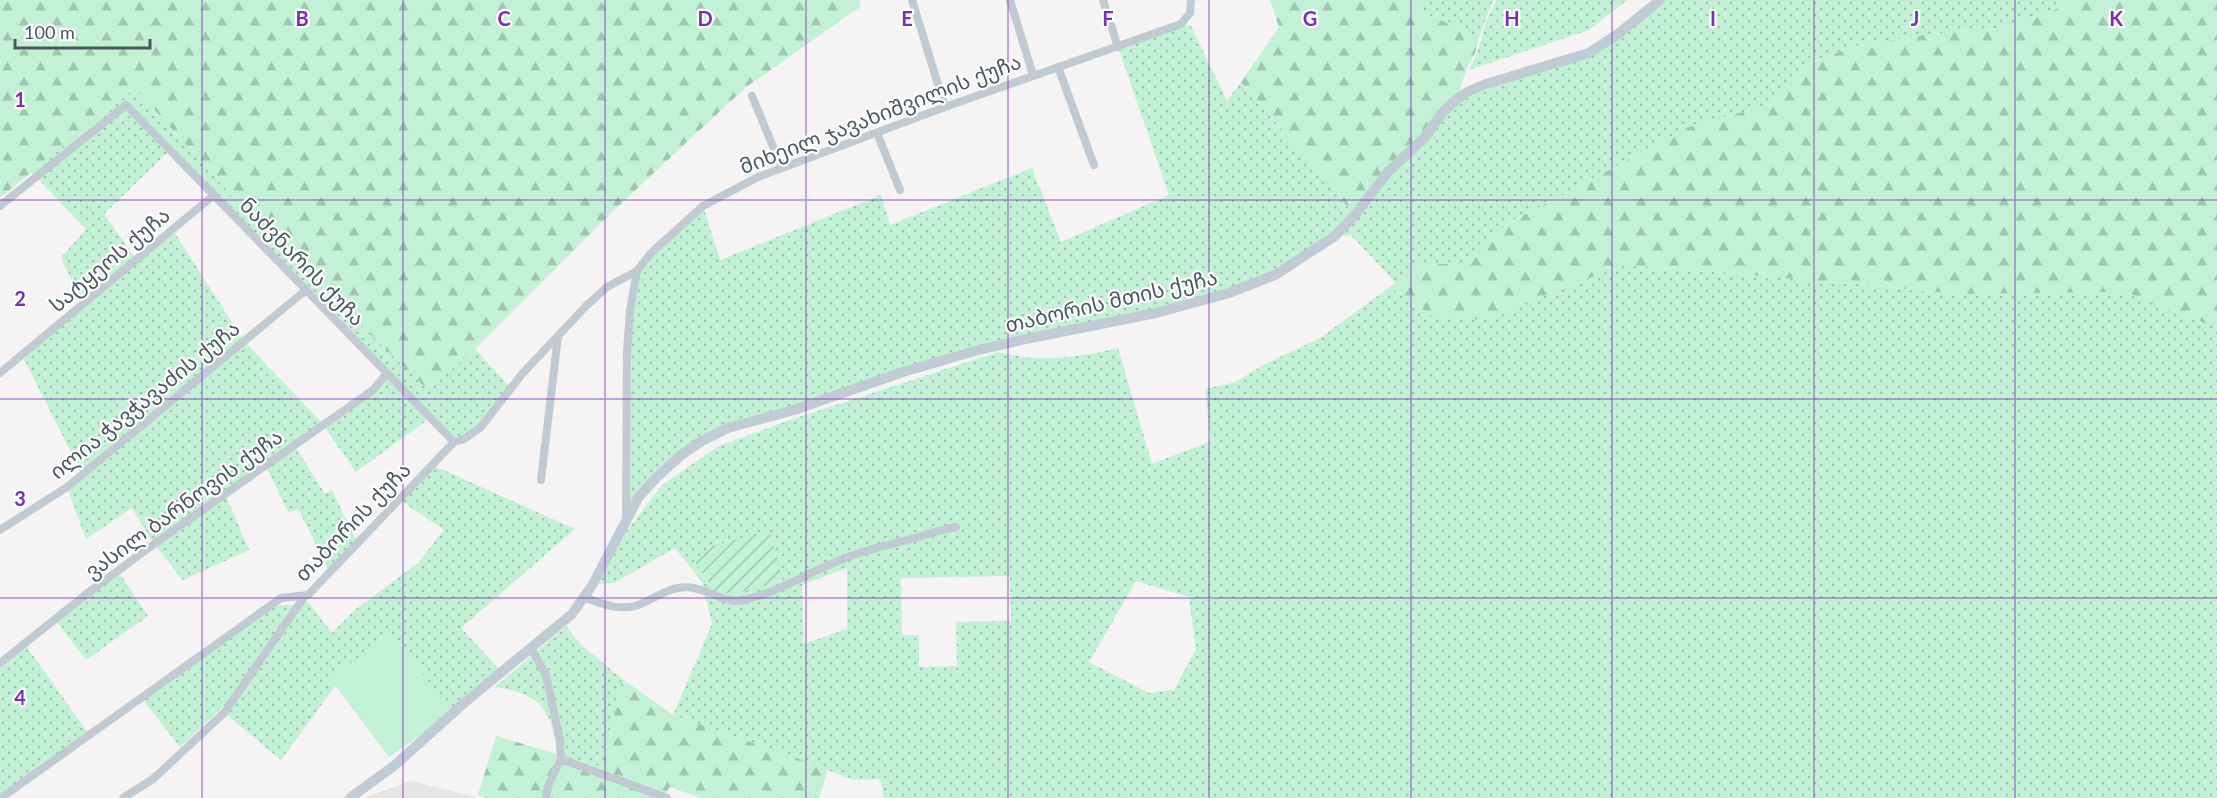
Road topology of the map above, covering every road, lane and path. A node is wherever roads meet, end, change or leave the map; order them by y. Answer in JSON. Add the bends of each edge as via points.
{"nodes":[{"id":1,"x":912,"y":0,"type":"edge"},
{"id":2,"x":1010,"y":0,"type":"edge"},
{"id":3,"x":1103,"y":0,"type":"edge"},
{"id":4,"x":1191,"y":0,"type":"edge"},
{"id":5,"x":1660,"y":0,"type":"edge"},
{"id":6,"x":1118,"y":47,"type":"junction"},
{"id":7,"x":1058,"y":67,"type":"junction"},
{"id":8,"x":1033,"y":75,"type":"junction"},
{"id":9,"x":752,"y":96,"type":"dead end"},
{"id":10,"x":945,"y":106,"type":"junction"},
{"id":11,"x":876,"y":133,"type":"junction"},
{"id":12,"x":1094,"y":165,"type":"dead end"},
{"id":13,"x":782,"y":168,"type":"junction"},
{"id":14,"x":900,"y":190,"type":"dead end"},
{"id":15,"x":214,"y":195,"type":"junction"},
{"id":16,"x":0,"y":206,"type":"edge"},
{"id":17,"x":637,"y":271,"type":"junction"},
{"id":18,"x":306,"y":290,"type":"junction"},
{"id":19,"x":558,"y":336,"type":"junction"},
{"id":20,"x":0,"y":373,"type":"edge"},
{"id":21,"x":387,"y":373,"type":"junction"},
{"id":22,"x":454,"y":442,"type":"junction"},
{"id":23,"x":541,"y":480,"type":"dead end"},
{"id":24,"x":626,"y":519,"type":"junction"},
{"id":25,"x":956,"y":527,"type":"dead end"},
{"id":26,"x":0,"y":530,"type":"edge"},
{"id":27,"x":304,"y":597,"type":"junction"},
{"id":28,"x":584,"y":597,"type":"junction"},
{"id":29,"x":531,"y":648,"type":"junction"},
{"id":30,"x":0,"y":663,"type":"edge"},
{"id":31,"x":561,"y":759,"type":"junction"},
{"id":32,"x":1,"y":798,"type":"edge"},
{"id":33,"x":123,"y":798,"type":"edge"},
{"id":34,"x":350,"y":798,"type":"edge"},
{"id":35,"x":546,"y":798,"type":"edge"},
{"id":36,"x":667,"y":798,"type":"edge"}],
"edges":[{"from":1,"to":10,"type":"street"},
{"from":2,"to":8,"type":"street"},
{"from":3,"to":6,"type":"street"},
{"from":4,"to":6,"type":"street","name":"მიხეილ ჯავახიშვილის ქუჩა","via":[[1190,13],[1181,24]]},
{"from":5,"to":24,"type":"main road","name":"თაბორის მთის ქუჩა","via":[[1589,53],[1509,76],[1461,96],[1387,173],[1335,236],[1275,274],[1229,293],[1155,313],[975,351],[728,428],[681,455],[638,498]]},
{"from":6,"to":7,"type":"street","name":"მიხეილ ჯავახიშვილის ქუჩა"},
{"from":7,"to":8,"type":"street","name":"მიხეილ ჯავახიშვილის ქუჩა"},
{"from":7,"to":12,"type":"street"},
{"from":8,"to":10,"type":"street","name":"მიხეილ ჯავახიშვილის ქუჩა"},
{"from":9,"to":13,"type":"street"},
{"from":10,"to":11,"type":"street","name":"მიხეილ ჯავახიშვილის ქუჩა"},
{"from":11,"to":13,"type":"street","name":"მიხეილ ჯავახიშვილის ქუჩა"},
{"from":11,"to":14,"type":"street"},
{"from":13,"to":17,"type":"street","name":"მიხეილ ჯავახიშვილის ქუჩა","via":[[703,206],[651,253]]},
{"from":15,"to":16,"type":"street","name":"ნაძვნარის ქუჩა","via":[[126,105]]},
{"from":15,"to":18,"type":"street","name":"ნაძვნარის ქუჩა"},
{"from":15,"to":20,"type":"street","name":"სატყეოს ქუჩა"},
{"from":17,"to":19,"type":"street","name":"თაბორის ქუჩა","via":[[607,287]]},
{"from":17,"to":24,"type":"street","via":[[627,352]]},
{"from":18,"to":21,"type":"street","name":"ნაძვნარის ქუჩა"},
{"from":18,"to":26,"type":"street","name":"ილია ჭავჭავაძის ქუჩა","via":[[67,487]]},
{"from":19,"to":22,"type":"street","name":"თაბორის ქუჩა","via":[[522,374],[481,428]]},
{"from":19,"to":23,"type":"street"},
{"from":21,"to":22,"type":"street","name":"ნაძვნარის ქუჩა"},
{"from":21,"to":30,"type":"street","name":"ვასილ ბარნოვის ქუჩა","via":[[373,390],[140,554]]},
{"from":22,"to":27,"type":"street","name":"თაბორის ქუჩა"},
{"from":24,"to":28,"type":"main road"},
{"from":25,"to":28,"type":"street","via":[[872,548],[829,564],[795,583],[742,600],[726,599],[698,587],[679,587],[626,608],[604,606]]},
{"from":27,"to":32,"type":"street","name":"თაბორის ქუჩა","via":[[280,598]]},
{"from":27,"to":33,"type":"street","via":[[224,713],[153,778]]},
{"from":28,"to":29,"type":"main road","via":[[572,614]]},
{"from":29,"to":31,"type":"street","via":[[546,675]]},
{"from":29,"to":34,"type":"main road","via":[[395,765]]},
{"from":31,"to":35,"type":"street"},
{"from":31,"to":36,"type":"street"}]}
